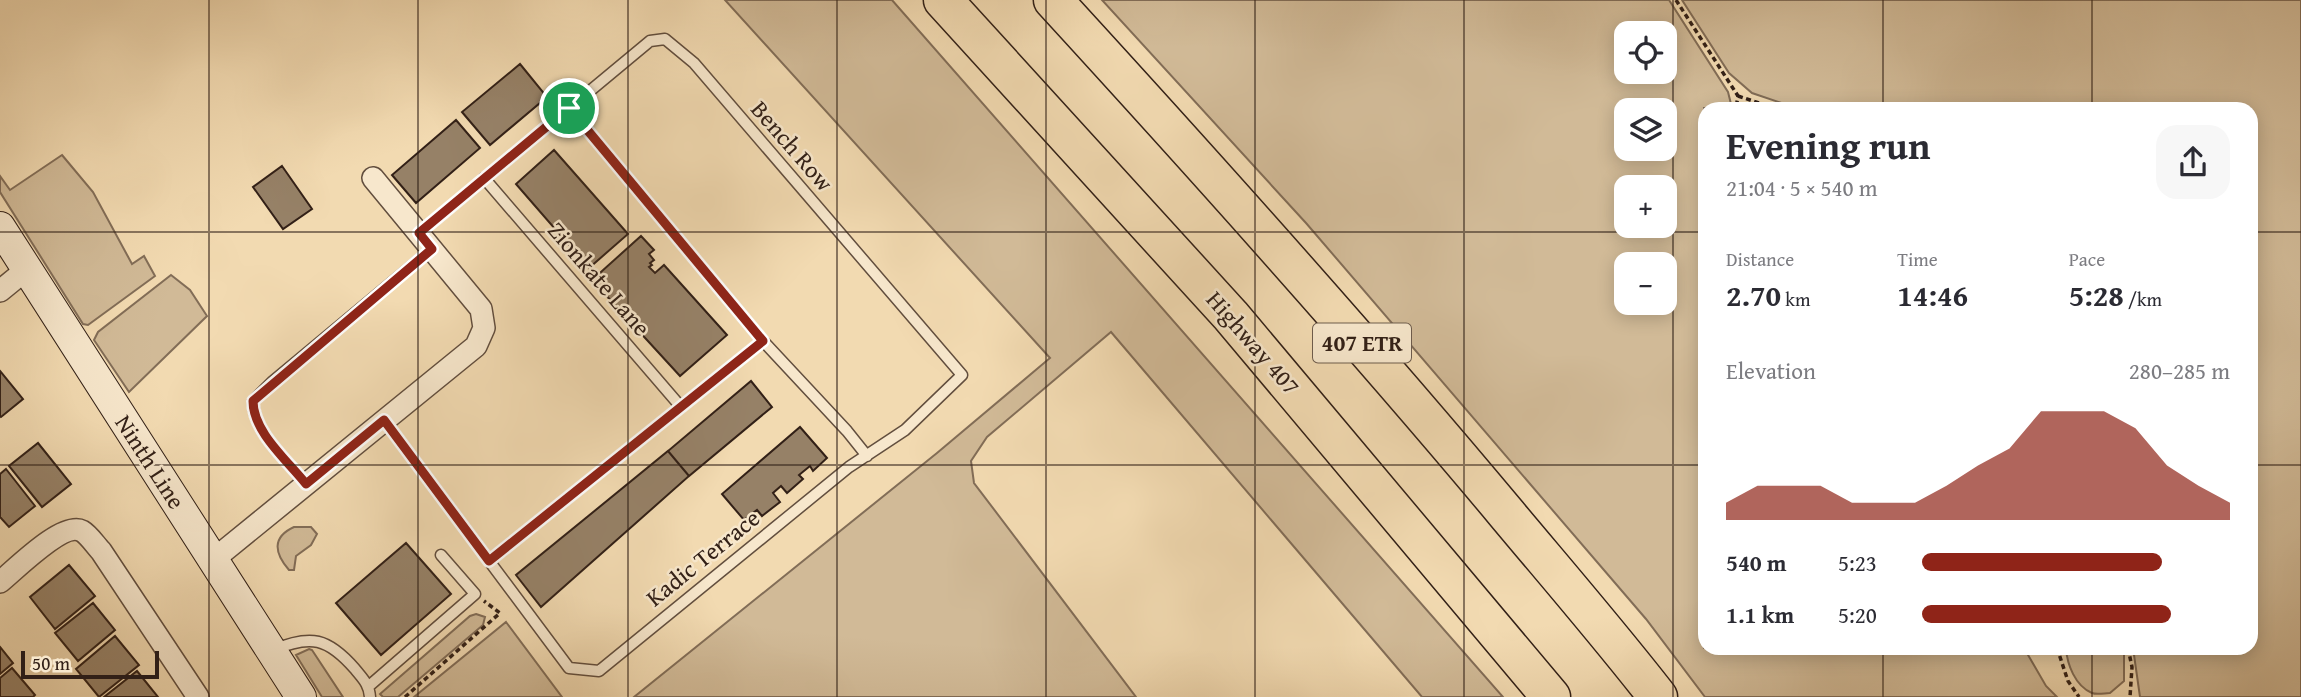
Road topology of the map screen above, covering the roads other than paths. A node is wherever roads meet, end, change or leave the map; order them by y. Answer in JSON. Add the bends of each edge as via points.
{"nodes":[{"id":1,"x":943,"y":0,"type":"edge"},
{"id":2,"x":1053,"y":0,"type":"edge"},
{"id":3,"x":569,"y":108,"type":"junction"},
{"id":4,"x":373,"y":178,"type":"dead end"},
{"id":5,"x":484,"y":178,"type":"junction"},
{"id":6,"x":0,"y":227,"type":"edge"},
{"id":7,"x":425,"y":241,"type":"junction"},
{"id":8,"x":27,"y":269,"type":"junction"},
{"id":9,"x":0,"y":291,"type":"edge"},
{"id":10,"x":763,"y":341,"type":"junction"},
{"id":11,"x":961,"y":375,"type":"joint"},
{"id":12,"x":681,"y":407,"type":"junction"},
{"id":13,"x":384,"y":420,"type":"junction"},
{"id":14,"x":867,"y":456,"type":"junction"},
{"id":15,"x":306,"y":484,"type":"junction"},
{"id":16,"x":441,"y":555,"type":"dead end"},
{"id":17,"x":213,"y":560,"type":"junction"},
{"id":18,"x":489,"y":561,"type":"junction"},
{"id":19,"x":0,"y":582,"type":"edge"},
{"id":20,"x":271,"y":651,"type":"junction"},
{"id":21,"x":369,"y":691,"type":"edge"},
{"id":22,"x":198,"y":697,"type":"edge"},
{"id":23,"x":301,"y":697,"type":"edge"},
{"id":24,"x":1552,"y":697,"type":"edge"},
{"id":25,"x":1658,"y":697,"type":"edge"}],
"edges":[{"from":1,"to":24,"type":"highway","name":"Highway 407","number":"407 ETR","via":[[1231,316]]},
{"from":2,"to":25,"type":"highway","number":"407 ETR","via":[[1410,397]]},
{"from":3,"to":5,"type":"lane","name":"Bench Row"},
{"from":3,"to":10,"type":"lane"},
{"from":3,"to":11,"type":"lane","name":"Bench Row","via":[[650,41],[665,39],[694,63]]},
{"from":4,"to":7,"type":"street"},
{"from":5,"to":7,"type":"lane","name":"Bench Row"},
{"from":5,"to":12,"type":"lane","name":"Zionkate Lane"},
{"from":6,"to":8,"type":"main road","name":"Ninth Line"},
{"from":7,"to":13,"type":"street","via":[[481,309],[484,328],[476,346]]},
{"from":7,"to":15,"type":"lane","name":"Bench Row","via":[[253,401],[262,431]]},
{"from":8,"to":9,"type":"street"},
{"from":8,"to":17,"type":"main road","name":"Ninth Line"},
{"from":10,"to":12,"type":"lane"},
{"from":10,"to":14,"type":"lane"},
{"from":11,"to":14,"type":"lane","name":"Kadic Terrace","via":[[905,430]]},
{"from":12,"to":18,"type":"lane"},
{"from":13,"to":15,"type":"street"},
{"from":13,"to":18,"type":"lane","name":"Kadic Terrace"},
{"from":14,"to":18,"type":"lane","name":"Kadic Terrace","via":[[599,671],[569,668]]},
{"from":15,"to":17,"type":"street"},
{"from":16,"to":21,"type":"lane","via":[[474,594]]},
{"from":17,"to":20,"type":"main road","name":"Ninth Line"},
{"from":19,"to":22,"type":"street","via":[[54,537],[82,531],[101,551]]},
{"from":20,"to":21,"type":"lane","via":[[295,641],[321,642],[341,653]]},
{"from":20,"to":23,"type":"main road","name":"Ninth Line"}]}
